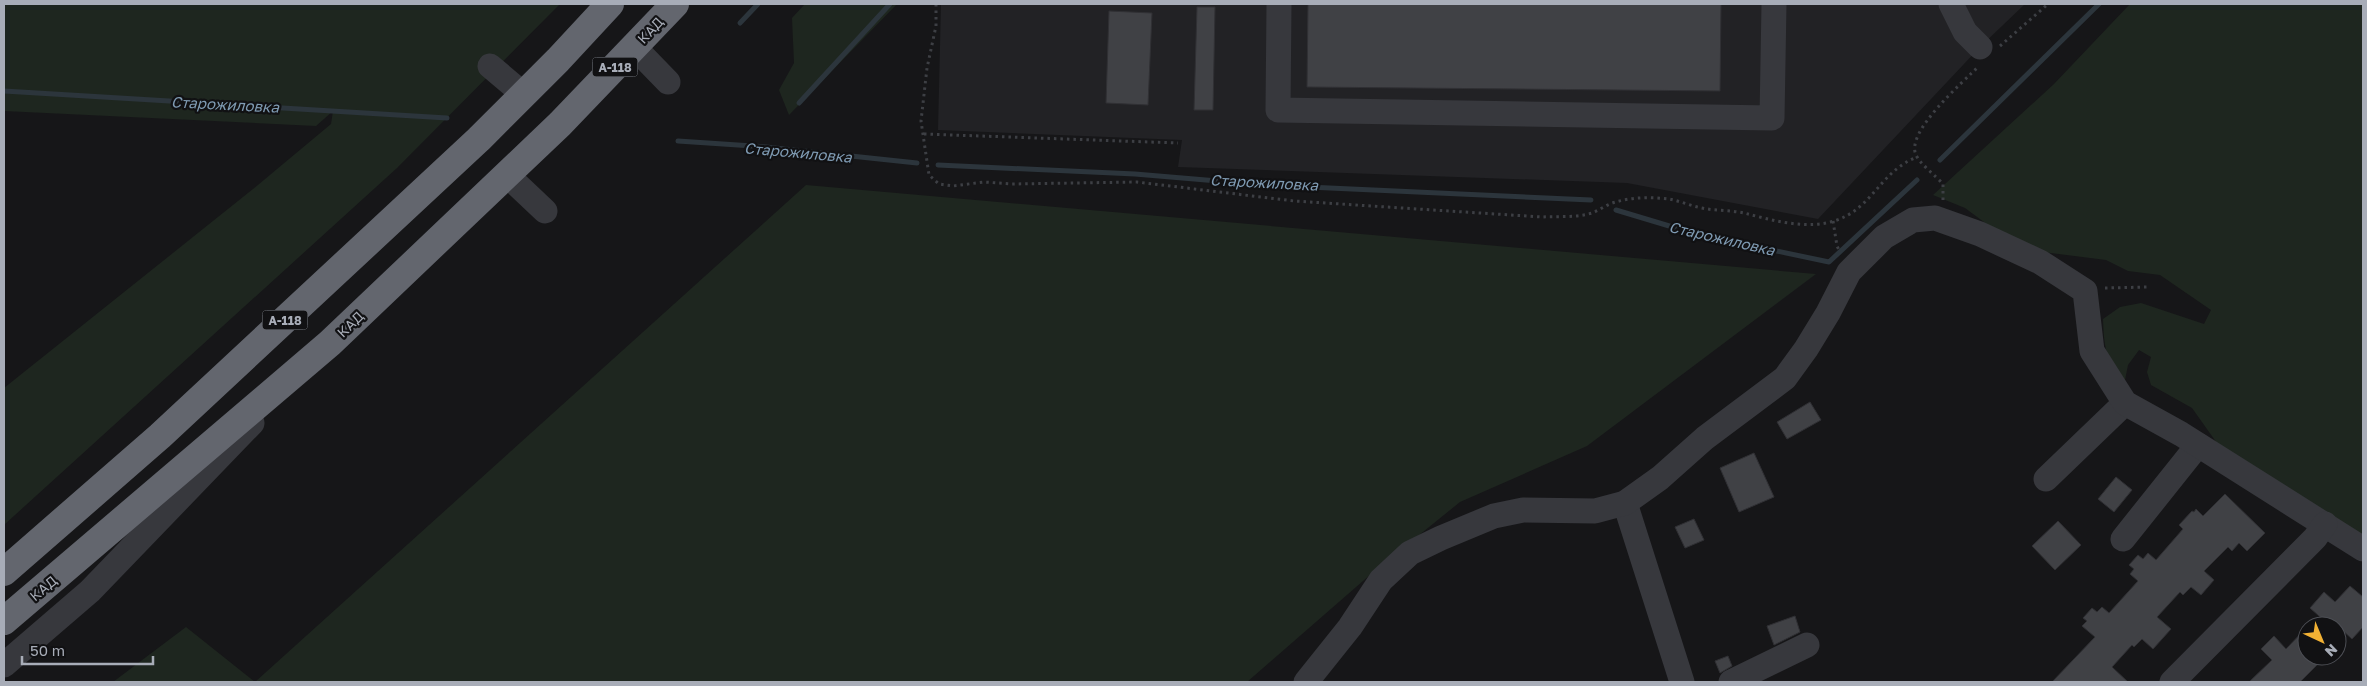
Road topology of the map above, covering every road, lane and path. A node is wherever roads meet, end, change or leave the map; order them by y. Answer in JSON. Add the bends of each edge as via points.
{"nodes":[{"id":1,"x":610,"y":4,"type":"edge"},
{"id":2,"x":675,"y":4,"type":"edge"},
{"id":3,"x":936,"y":4,"type":"edge"},
{"id":4,"x":1278,"y":4,"type":"edge"},
{"id":5,"x":1774,"y":4,"type":"edge"},
{"id":6,"x":1951,"y":4,"type":"edge"},
{"id":7,"x":2048,"y":4,"type":"edge"},
{"id":8,"x":634,"y":47,"type":"junction"},
{"id":9,"x":1987,"y":52,"type":"junction"},
{"id":10,"x":490,"y":66,"type":"dead end"},
{"id":11,"x":668,"y":82,"type":"dead end"},
{"id":12,"x":523,"y":94,"type":"junction"},
{"id":13,"x":924,"y":134,"type":"junction"},
{"id":14,"x":1178,"y":143,"type":"dead end"},
{"id":15,"x":1917,"y":157,"type":"junction"},
{"id":16,"x":507,"y":175,"type":"junction"},
{"id":17,"x":1944,"y":198,"type":"dead end"},
{"id":18,"x":545,"y":211,"type":"dead end"},
{"id":19,"x":1833,"y":221,"type":"junction"},
{"id":20,"x":1836,"y":246,"type":"dead end"},
{"id":21,"x":2146,"y":287,"type":"dead end"},
{"id":22,"x":2085,"y":291,"type":"junction"},
{"id":23,"x":330,"y":342,"type":"junction"},
{"id":24,"x":2125,"y":403,"type":"junction"},
{"id":25,"x":2189,"y":440,"type":"junction"},
{"id":26,"x":2046,"y":479,"type":"dead end"},
{"id":27,"x":1625,"y":503,"type":"junction"},
{"id":28,"x":2325,"y":524,"type":"junction"},
{"id":29,"x":2123,"y":539,"type":"dead end"},
{"id":30,"x":2363,"y":548,"type":"edge"},
{"id":31,"x":4,"y":572,"type":"edge"},
{"id":32,"x":4,"y":621,"type":"edge"},
{"id":33,"x":1807,"y":645,"type":"dead end"},
{"id":34,"x":4,"y":665,"type":"edge"},
{"id":35,"x":1306,"y":682,"type":"edge"},
{"id":36,"x":1682,"y":682,"type":"edge"},
{"id":37,"x":1731,"y":682,"type":"edge"},
{"id":38,"x":2172,"y":682,"type":"edge"}],
"edges":[{"from":1,"to":12,"type":"highway","number":"А-118"},
{"from":2,"to":8,"type":"highway","name":"КАД","number":"А-118"},
{"from":3,"to":13,"type":"path","via":[[936,26],[920,121]]},
{"from":4,"to":5,"type":"street","via":[[1278,110],[1772,118]]},
{"from":6,"to":9,"type":"street","via":[[1964,32]]},
{"from":7,"to":9,"type":"path"},
{"from":8,"to":11,"type":"street"},
{"from":8,"to":16,"type":"highway","name":"КАД","number":"А-118"},
{"from":9,"to":15,"type":"path","via":[[1926,121],[1916,140],[1914,149]]},
{"from":10,"to":12,"type":"street"},
{"from":12,"to":31,"type":"highway","number":"А-118","via":[[160,436]]},
{"from":13,"to":14,"type":"path"},
{"from":13,"to":19,"type":"path","via":[[929,175],[939,184],[953,186],[984,182],[1137,182],[1294,201],[1542,217],[1592,213],[1617,201],[1668,199],[1765,219]]},
{"from":15,"to":17,"type":"path","via":[[1943,184]]},
{"from":15,"to":19,"type":"path","via":[[1891,172],[1861,207]]},
{"from":16,"to":18,"type":"street"},
{"from":16,"to":23,"type":"highway","name":"КАД","number":"А-118"},
{"from":19,"to":20,"type":"path"},
{"from":21,"to":22,"type":"path"},
{"from":22,"to":24,"type":"street","via":[[2092,351]]},
{"from":22,"to":27,"type":"street","via":[[2040,262],[1980,234],[1935,218],[1913,220],[1884,237],[1849,272],[1819,327],[1785,378],[1704,438],[1660,478]]},
{"from":23,"to":32,"type":"highway","name":"КАД","number":"А-118"},
{"from":23,"to":34,"type":"street","via":[[90,591]]},
{"from":24,"to":25,"type":"street"},
{"from":24,"to":26,"type":"street"},
{"from":25,"to":28,"type":"street"},
{"from":25,"to":29,"type":"street"},
{"from":27,"to":35,"type":"street","via":[[1595,511],[1523,510],[1494,516],[1410,553],[1381,580],[1350,627]]},
{"from":27,"to":36,"type":"street"},
{"from":28,"to":30,"type":"street"},
{"from":28,"to":38,"type":"street","via":[[2315,538]]},
{"from":33,"to":37,"type":"street"}]}
